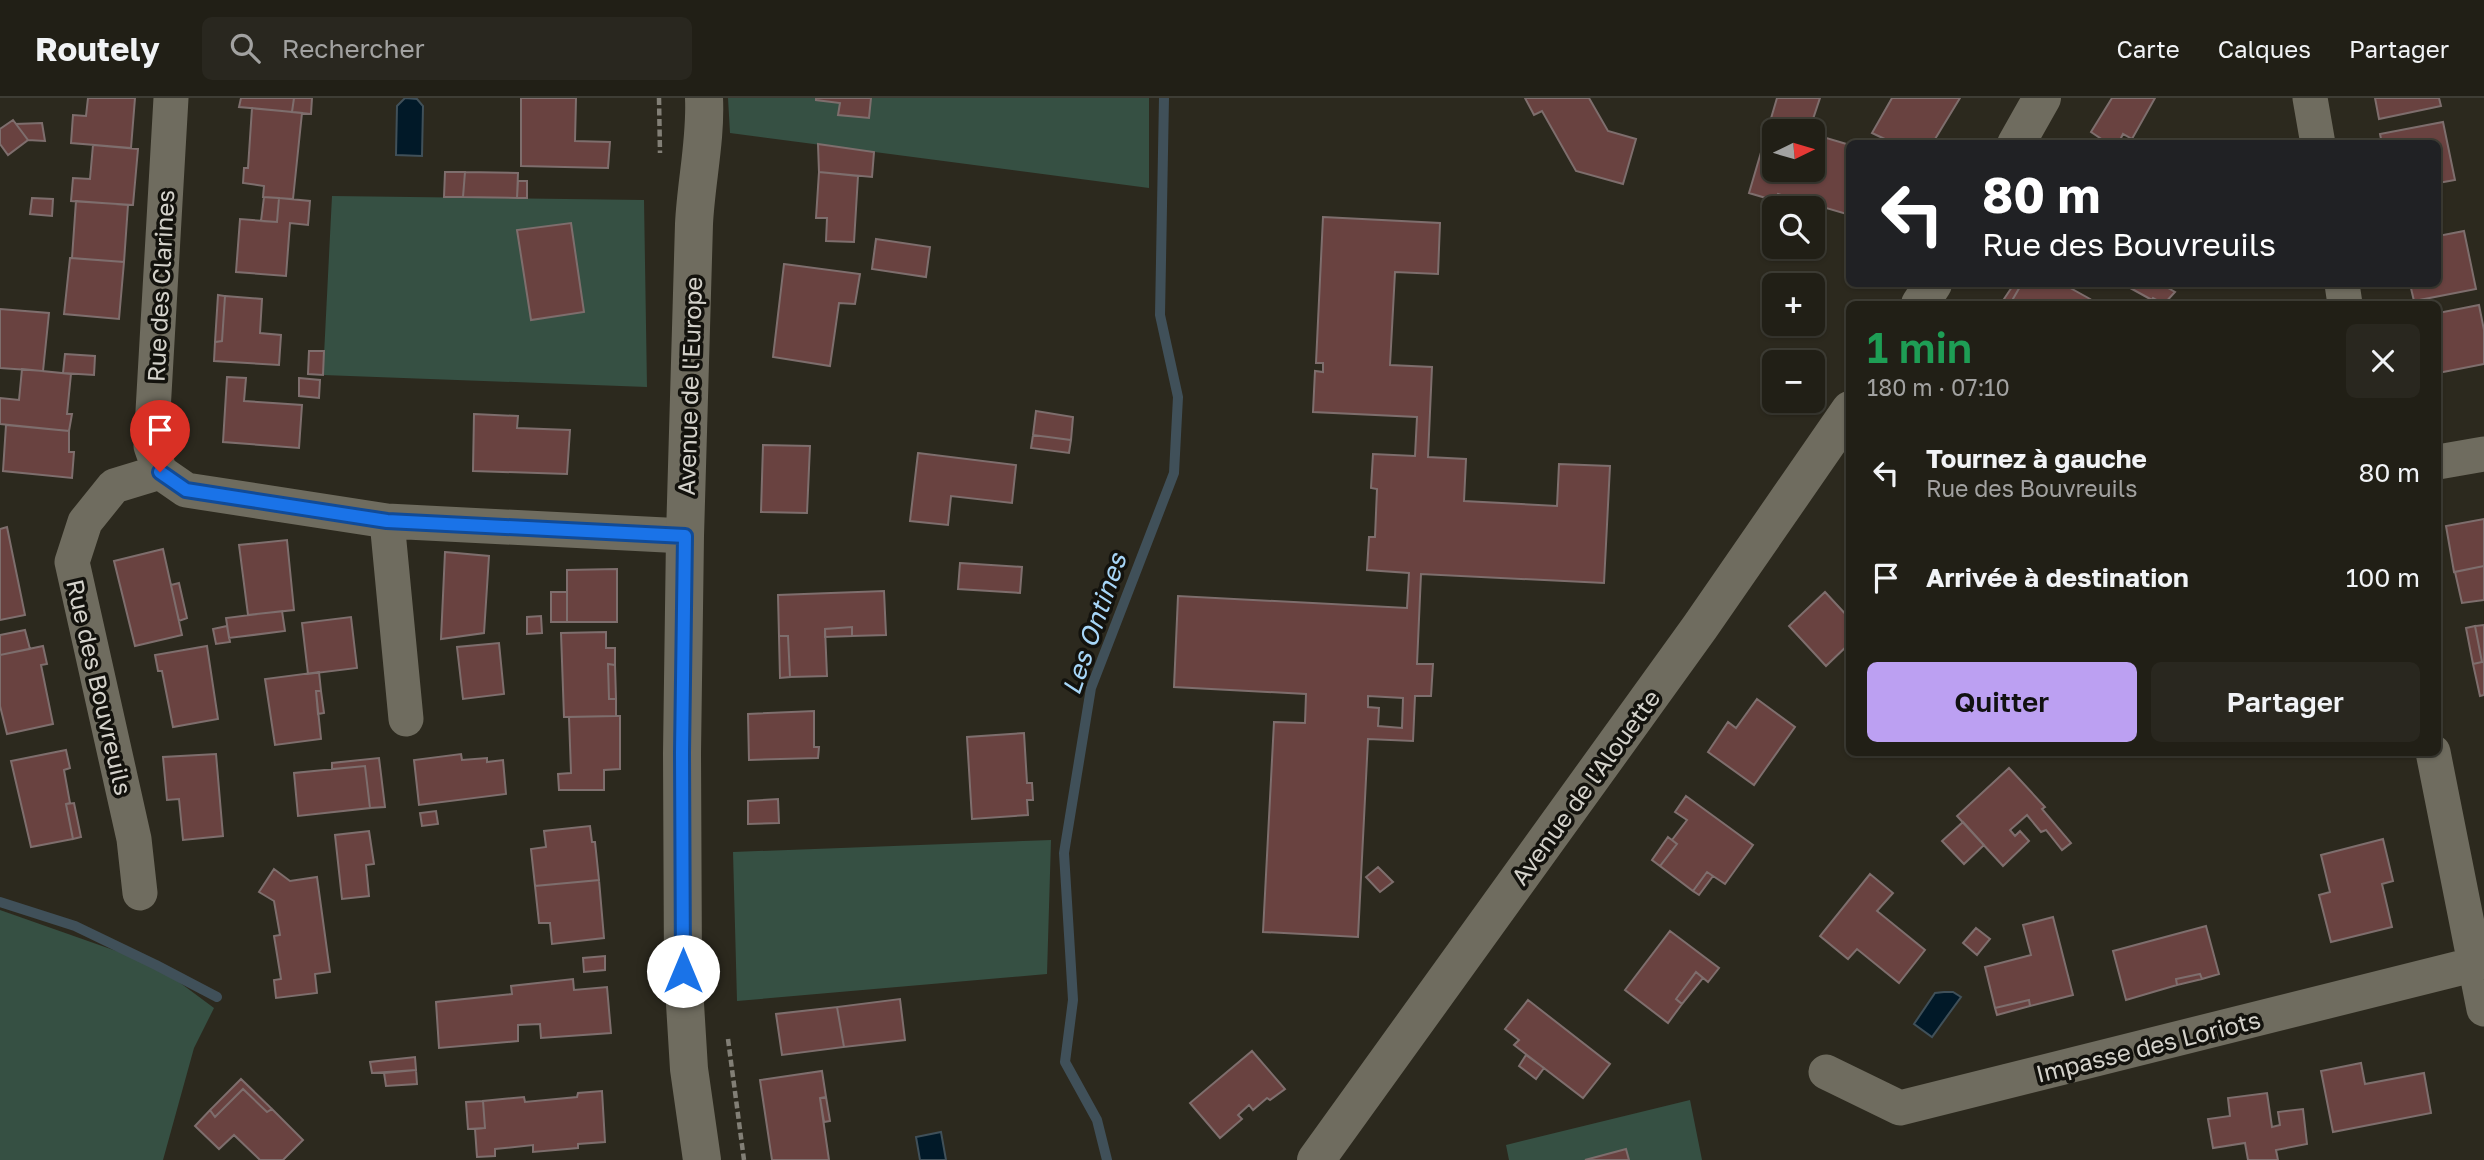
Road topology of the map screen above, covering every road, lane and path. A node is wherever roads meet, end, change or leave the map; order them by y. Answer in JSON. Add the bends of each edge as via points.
{"nodes":[{"id":1,"x":171,"y":98,"type":"edge"},
{"id":2,"x":681,"y":98,"type":"edge"},
{"id":3,"x":704,"y":98,"type":"edge"},
{"id":4,"x":2042,"y":98,"type":"edge"},
{"id":5,"x":2310,"y":98,"type":"edge"},
{"id":6,"x":2018,"y":140,"type":"edge"},
{"id":7,"x":2317,"y":140,"type":"edge"},
{"id":8,"x":695,"y":199,"type":"junction"},
{"id":9,"x":1846,"y":416,"type":"edge"},
{"id":10,"x":2484,"y":454,"type":"edge"},
{"id":11,"x":2441,"y":461,"type":"edge"},
{"id":12,"x":160,"y":472,"type":"junction"},
{"id":13,"x":387,"y":521,"type":"junction"},
{"id":14,"x":685,"y":536,"type":"junction"},
{"id":15,"x":406,"y":719,"type":"dead end"},
{"id":16,"x":2434,"y":756,"type":"edge"},
{"id":17,"x":139,"y":894,"type":"dead end"},
{"id":18,"x":2476,"y":964,"type":"junction"},
{"id":19,"x":2484,"y":1009,"type":"edge"},
{"id":20,"x":1826,"y":1072,"type":"dead end"},
{"id":21,"x":702,"y":1160,"type":"edge"},
{"id":22,"x":1317,"y":1160,"type":"edge"}],
"edges":[{"from":1,"to":12,"type":"street","name":"Rue des Clarines","via":[[150,446]]},
{"from":2,"to":8,"type":"street","name":"Avenue de l'Europe"},
{"from":3,"to":8,"type":"street","name":"Avenue de l'Europe"},
{"from":4,"to":6,"type":"street"},
{"from":5,"to":7,"type":"street"},
{"from":8,"to":14,"type":"street","name":"Avenue de l'Europe"},
{"from":9,"to":22,"type":"street","name":"Avenue de l'Alouette"},
{"from":10,"to":11,"type":"street"},
{"from":12,"to":13,"type":"street","via":[[186,490]]},
{"from":12,"to":17,"type":"street","name":"Rue des Bouvreuils","via":[[114,486],[85,522],[72,562],[134,839]]},
{"from":13,"to":14,"type":"street"},
{"from":13,"to":15,"type":"street"},
{"from":14,"to":21,"type":"street","name":"Avenue de l'Europe","via":[[683,971],[689,1069]]},
{"from":16,"to":18,"type":"street"},
{"from":18,"to":19,"type":"street"},
{"from":18,"to":20,"type":"street","name":"Impasse des Loriots","via":[[1899,1108]]}]}
